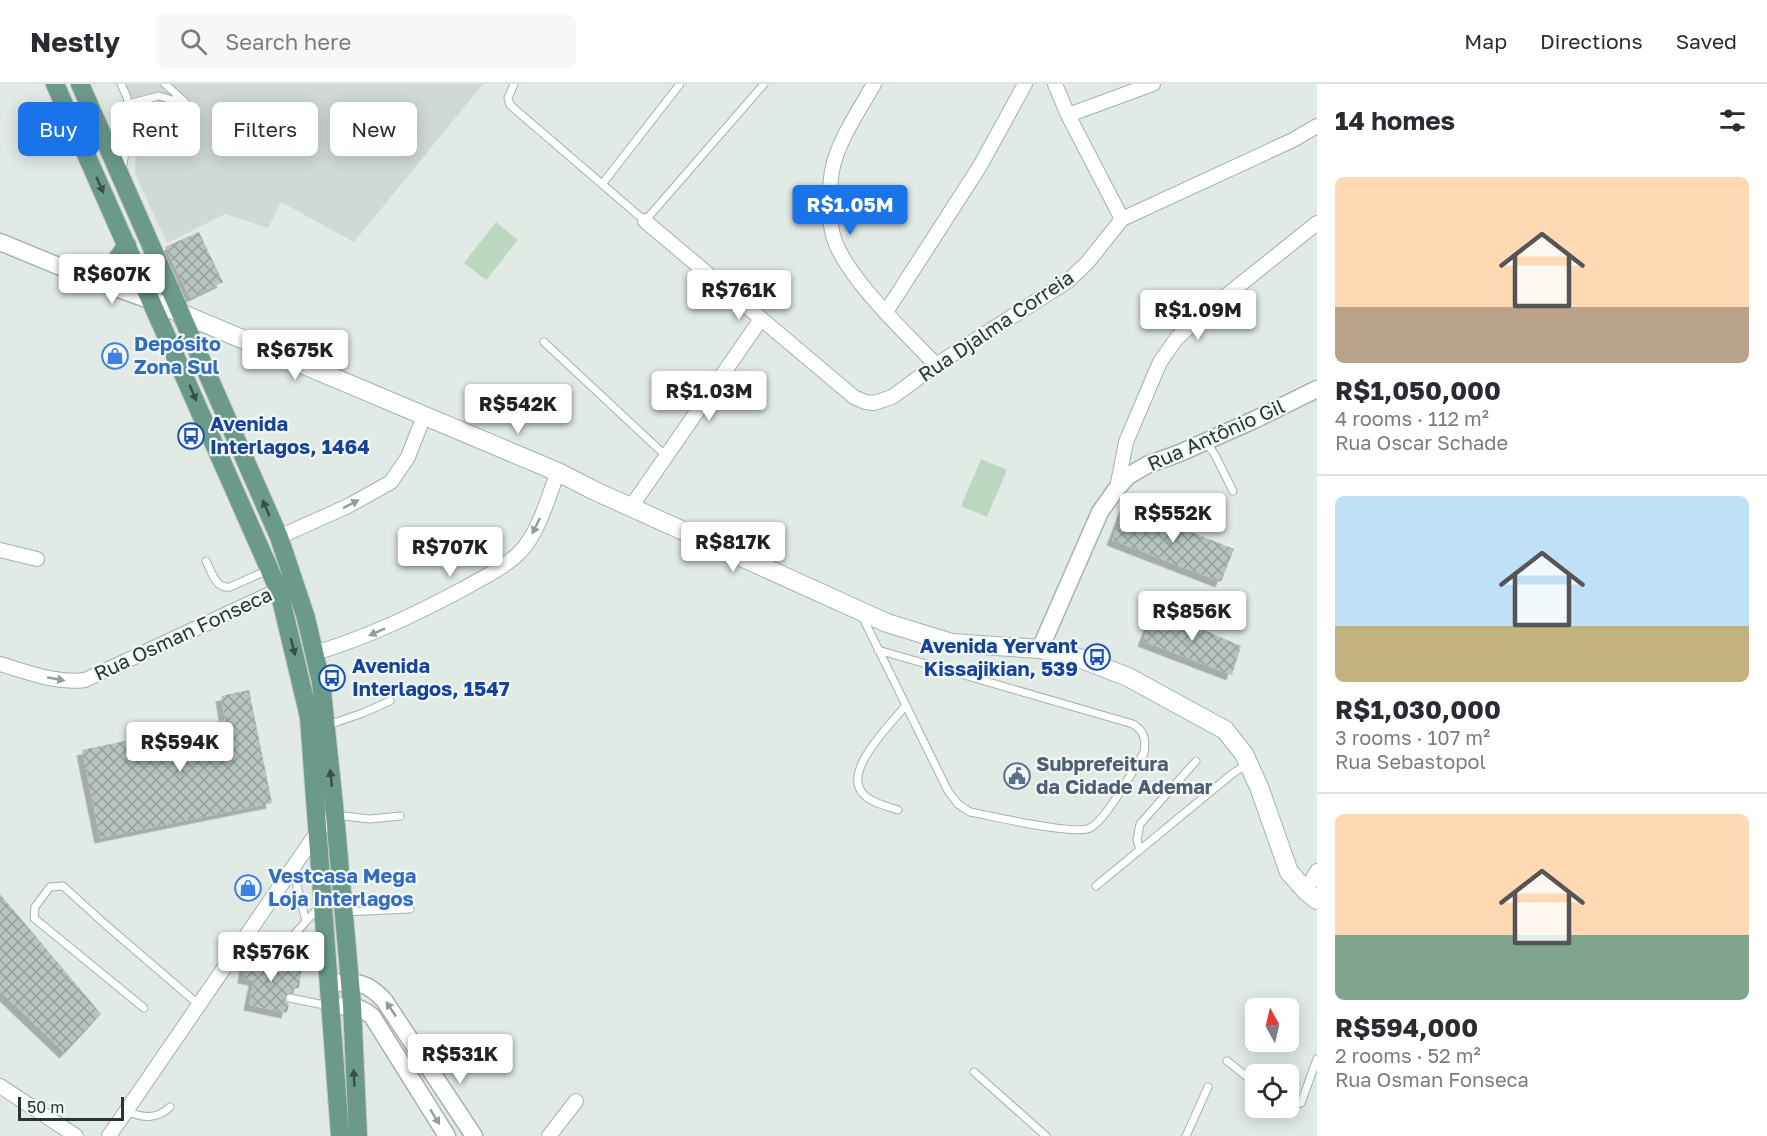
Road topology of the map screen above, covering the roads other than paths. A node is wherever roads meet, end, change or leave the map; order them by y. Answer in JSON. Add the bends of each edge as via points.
{"nodes":[{"id":1,"x":80,"y":84,"type":"edge"},
{"id":2,"x":121,"y":84,"type":"edge"},
{"id":3,"x":165,"y":84,"type":"edge"},
{"id":4,"x":514,"y":84,"type":"edge"},
{"id":5,"x":680,"y":84,"type":"edge"},
{"id":6,"x":764,"y":84,"type":"edge"},
{"id":7,"x":874,"y":84,"type":"edge"},
{"id":8,"x":1025,"y":84,"type":"edge"},
{"id":9,"x":1055,"y":84,"type":"edge"},
{"id":10,"x":1145,"y":86,"type":"edge"},
{"id":11,"x":57,"y":89,"type":"edge"},
{"id":12,"x":128,"y":102,"type":"edge"},
{"id":13,"x":136,"y":102,"type":"edge"},
{"id":14,"x":179,"y":102,"type":"edge"},
{"id":15,"x":184,"y":102,"type":"edge"},
{"id":16,"x":1068,"y":115,"type":"junction"},
{"id":17,"x":1317,"y":126,"type":"edge"},
{"id":18,"x":125,"y":156,"type":"edge"},
{"id":19,"x":121,"y":178,"type":"junction"},
{"id":20,"x":603,"y":183,"type":"junction"},
{"id":21,"x":1122,"y":219,"type":"junction"},
{"id":22,"x":645,"y":221,"type":"junction"},
{"id":23,"x":1317,"y":223,"type":"edge"},
{"id":24,"x":0,"y":242,"type":"edge"},
{"id":25,"x":127,"y":245,"type":"junction"},
{"id":26,"x":85,"y":277,"type":"junction"},
{"id":27,"x":152,"y":301,"type":"junction"},
{"id":28,"x":886,"y":312,"type":"junction"},
{"id":29,"x":180,"y":314,"type":"junction"},
{"id":30,"x":761,"y":319,"type":"junction"},
{"id":31,"x":544,"y":342,"type":"dead end"},
{"id":32,"x":936,"y":365,"type":"junction"},
{"id":33,"x":1317,"y":389,"type":"edge"},
{"id":34,"x":424,"y":416,"type":"junction"},
{"id":35,"x":1206,"y":442,"type":"junction"},
{"id":36,"x":666,"y":456,"type":"junction"},
{"id":37,"x":558,"y":471,"type":"junction"},
{"id":38,"x":1117,"y":488,"type":"junction"},
{"id":39,"x":1233,"y":491,"type":"dead end"},
{"id":40,"x":631,"y":507,"type":"junction"},
{"id":41,"x":279,"y":537,"type":"junction"},
{"id":42,"x":0,"y":550,"type":"edge"},
{"id":43,"x":37,"y":560,"type":"dead end"},
{"id":44,"x":206,"y":561,"type":"dead end"},
{"id":45,"x":269,"y":569,"type":"junction"},
{"id":46,"x":295,"y":582,"type":"junction"},
{"id":47,"x":279,"y":591,"type":"junction"},
{"id":48,"x":860,"y":611,"type":"junction"},
{"id":49,"x":1041,"y":649,"type":"junction"},
{"id":50,"x":879,"y":650,"type":"junction"},
{"id":51,"x":315,"y":653,"type":"junction"},
{"id":52,"x":0,"y":664,"type":"edge"},
{"id":53,"x":390,"y":701,"type":"dead end"},
{"id":54,"x":906,"y":705,"type":"junction"},
{"id":55,"x":326,"y":726,"type":"junction"},
{"id":56,"x":1196,"y":761,"type":"dead end"},
{"id":57,"x":1249,"y":764,"type":"junction"},
{"id":58,"x":898,"y":810,"type":"dead end"},
{"id":59,"x":335,"y":815,"type":"junction"},
{"id":60,"x":400,"y":816,"type":"dead end"},
{"id":61,"x":318,"y":831,"type":"junction"},
{"id":62,"x":1140,"y":850,"type":"junction"},
{"id":63,"x":292,"y":868,"type":"junction"},
{"id":64,"x":1317,"y":871,"type":"edge"},
{"id":65,"x":1096,"y":886,"type":"dead end"},
{"id":66,"x":1311,"y":895,"type":"edge"},
{"id":67,"x":324,"y":902,"type":"junction"},
{"id":68,"x":410,"y":909,"type":"dead end"},
{"id":69,"x":344,"y":912,"type":"junction"},
{"id":70,"x":306,"y":921,"type":"junction"},
{"id":71,"x":285,"y":963,"type":"dead end"},
{"id":72,"x":350,"y":982,"type":"junction"},
{"id":73,"x":330,"y":983,"type":"junction"},
{"id":74,"x":290,"y":998,"type":"dead end"},
{"id":75,"x":198,"y":1004,"type":"junction"},
{"id":76,"x":352,"y":1005,"type":"junction"},
{"id":77,"x":331,"y":1007,"type":"junction"},
{"id":78,"x":144,"y":1008,"type":"dead end"},
{"id":79,"x":1317,"y":1059,"type":"edge"},
{"id":80,"x":1227,"y":1061,"type":"dead end"},
{"id":81,"x":974,"y":1072,"type":"dead end"},
{"id":82,"x":1245,"y":1075,"type":"edge"},
{"id":83,"x":0,"y":1086,"type":"edge"},
{"id":84,"x":1208,"y":1087,"type":"dead end"},
{"id":85,"x":576,"y":1101,"type":"dead end"},
{"id":86,"x":1299,"y":1103,"type":"edge"},
{"id":87,"x":170,"y":1107,"type":"dead end"},
{"id":88,"x":126,"y":1110,"type":"junction"},
{"id":89,"x":76,"y":1136,"type":"edge"},
{"id":90,"x":109,"y":1136,"type":"edge"},
{"id":91,"x":340,"y":1136,"type":"edge"},
{"id":92,"x":358,"y":1136,"type":"edge"},
{"id":93,"x":447,"y":1136,"type":"edge"},
{"id":94,"x":474,"y":1136,"type":"edge"},
{"id":95,"x":549,"y":1136,"type":"edge"},
{"id":96,"x":1046,"y":1136,"type":"edge"},
{"id":97,"x":1186,"y":1136,"type":"edge"}],
"edges":[{"from":1,"to":11,"type":"lane"},
{"from":1,"to":19,"type":"main road"},
{"from":2,"to":12,"type":"lane"},
{"from":3,"to":15,"type":"lane"},
{"from":4,"to":20,"type":"lane","via":[[508,98],[510,105]]},
{"from":5,"to":20,"type":"lane"},
{"from":6,"to":22,"type":"lane"},
{"from":7,"to":28,"type":"street","via":[[832,170],[830,207],[833,236],[847,266]]},
{"from":8,"to":28,"type":"street","via":[[980,166]]},
{"from":9,"to":16,"type":"street"},
{"from":10,"to":16,"type":"street"},
{"from":11,"to":25,"type":"main road","one_way":true},
{"from":13,"to":14,"type":"lane","via":[[159,96]]},
{"from":16,"to":21,"type":"street"},
{"from":17,"to":21,"type":"street","name":"Rua Djalma Correia"},
{"from":18,"to":19,"type":"lane"},
{"from":19,"to":29,"type":"main road"},
{"from":20,"to":22,"type":"lane"},
{"from":21,"to":32,"type":"street","name":"Rua Djalma Correia","via":[[1068,281]]},
{"from":22,"to":30,"type":"street"},
{"from":23,"to":38,"type":"street","via":[[1177,338],[1160,362],[1126,442]]},
{"from":24,"to":26,"type":"street"},
{"from":25,"to":26,"type":"main road","via":[[112,266]]},
{"from":25,"to":27,"type":"main road"},
{"from":26,"to":27,"type":"street"},
{"from":27,"to":29,"type":"main road"},
{"from":27,"to":45,"type":"main road","one_way":true},
{"from":28,"to":32,"type":"street"},
{"from":29,"to":34,"type":"main road"},
{"from":41,"to":29,"type":"main road","one_way":true},
{"from":30,"to":32,"type":"street","name":"Rua Djalma Correia","via":[[865,402],[892,396]]},
{"from":30,"to":36,"type":"street"},
{"from":31,"to":36,"type":"lane"},
{"from":33,"to":35,"type":"street","name":"Rua Antônio Gil"},
{"from":34,"to":37,"type":"main road"},
{"from":41,"to":34,"type":"street","one_way":true,"via":[[391,482],[408,457]]},
{"from":35,"to":38,"type":"street","name":"Rua Antônio Gil","via":[[1147,465]]},
{"from":35,"to":39,"type":"lane"},
{"from":36,"to":40,"type":"street"},
{"from":37,"to":40,"type":"main road"},
{"from":37,"to":51,"type":"street","one_way":true,"via":[[528,541],[507,562],[417,613],[362,638]]},
{"from":38,"to":49,"type":"street","name":"Rua Antônio Gil","via":[[1100,512]]},
{"from":40,"to":48,"type":"main road"},
{"from":41,"to":46,"type":"main road"},
{"from":42,"to":43,"type":"street"},
{"from":44,"to":45,"type":"lane","via":[[223,588]]},
{"from":45,"to":47,"type":"main road"},
{"from":46,"to":47,"type":"street","name":"Rua Osman Fonseca"},
{"from":46,"to":51,"type":"main road"},
{"from":52,"to":47,"type":"street","name":"Rua Osman Fonseca","one_way":true,"via":[[57,680],[85,680]]},
{"from":47,"to":61,"type":"main road","one_way":true,"via":[[309,717]]},
{"from":48,"to":49,"type":"main road","via":[[952,643]]},
{"from":48,"to":50,"type":"lane"},
{"from":49,"to":57,"type":"main road","via":[[1079,658],[1161,694],[1225,730]]},
{"from":50,"to":54,"type":"lane"},
{"from":50,"to":54,"type":"lane","via":[[1133,724],[1142,731],[1144,753],[1101,820],[1089,829],[1071,830],[970,812],[948,791]]},
{"from":51,"to":55,"type":"main road"},
{"from":53,"to":55,"type":"lane"},
{"from":54,"to":58,"type":"lane","via":[[861,762],[858,781],[861,792],[878,804]]},
{"from":59,"to":55,"type":"main road","one_way":true},
{"from":56,"to":62,"type":"lane","via":[[1140,824]]},
{"from":57,"to":62,"type":"lane"},
{"from":57,"to":66,"type":"main road","via":[[1289,872]]},
{"from":59,"to":60,"type":"lane","via":[[370,819]]},
{"from":59,"to":61,"type":"street"},
{"from":59,"to":69,"type":"main road"},
{"from":61,"to":63,"type":"street"},
{"from":61,"to":67,"type":"main road"},
{"from":62,"to":65,"type":"lane"},
{"from":63,"to":70,"type":"lane"},
{"from":63,"to":75,"type":"street"},
{"from":64,"to":66,"type":"street"},
{"from":67,"to":70,"type":"lane"},
{"from":67,"to":73,"type":"main road"},
{"from":68,"to":69,"type":"lane"},
{"from":69,"to":72,"type":"main road"},
{"from":70,"to":71,"type":"lane","via":[[292,937]]},
{"from":72,"to":73,"type":"street"},
{"from":72,"to":76,"type":"main road"},
{"from":94,"to":72,"type":"street","one_way":true,"via":[[384,1000],[371,986]]},
{"from":73,"to":77,"type":"main road"},
{"from":74,"to":77,"type":"lane"},
{"from":75,"to":78,"type":"lane","via":[[63,886],[50,887],[35,908],[34,918]]},
{"from":75,"to":88,"type":"street"},
{"from":76,"to":77,"type":"street"},
{"from":92,"to":76,"type":"main road","one_way":true},
{"from":76,"to":93,"type":"street","one_way":true,"via":[[378,1024]]},
{"from":77,"to":91,"type":"main road"},
{"from":79,"to":86,"type":"lane"},
{"from":80,"to":82,"type":"lane"},
{"from":81,"to":96,"type":"lane"},
{"from":83,"to":89,"type":"street"},
{"from":84,"to":97,"type":"lane"},
{"from":85,"to":95,"type":"street"},
{"from":87,"to":88,"type":"lane","via":[[155,1117],[140,1117]]},
{"from":88,"to":90,"type":"street"}]}
